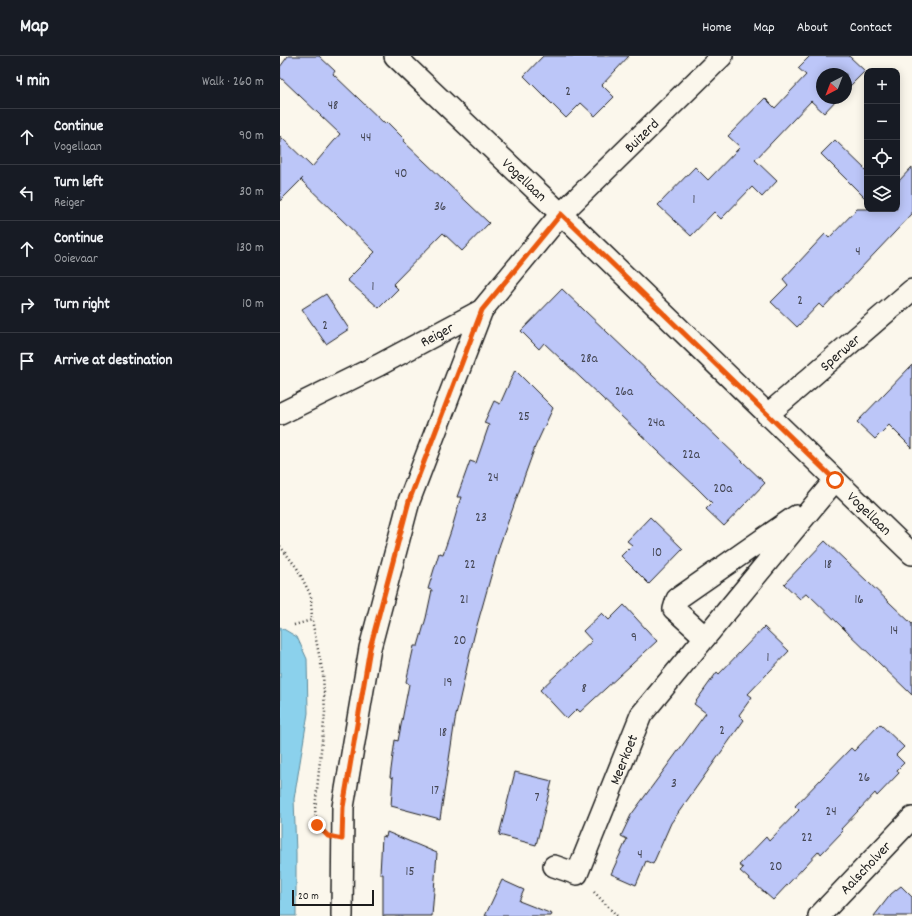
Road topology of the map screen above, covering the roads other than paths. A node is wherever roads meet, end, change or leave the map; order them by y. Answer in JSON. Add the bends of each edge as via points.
{"nodes":[{"id":1,"x":395,"y":56,"type":"edge"},
{"id":2,"x":722,"y":56,"type":"edge"},
{"id":3,"x":561,"y":214,"type":"junction"},
{"id":4,"x":912,"y":290,"type":"edge"},
{"id":5,"x":482,"y":310,"type":"junction"},
{"id":6,"x":280,"y":414,"type":"edge"},
{"id":7,"x":767,"y":415,"type":"junction"},
{"id":8,"x":835,"y":480,"type":"junction"},
{"id":9,"x":817,"y":501,"type":"junction"},
{"id":10,"x":912,"y":554,"type":"edge"},
{"id":11,"x":715,"y":573,"type":"junction"},
{"id":12,"x":740,"y":594,"type":"junction"},
{"id":13,"x":705,"y":637,"type":"junction"},
{"id":14,"x":912,"y":818,"type":"edge"},
{"id":15,"x":554,"y":866,"type":"dead end"},
{"id":16,"x":342,"y":916,"type":"edge"},
{"id":17,"x":819,"y":916,"type":"edge"}],
"edges":[{"from":1,"to":3,"type":"street","name":"Vogellaan"},
{"from":2,"to":3,"type":"street","name":"Buizerd"},
{"from":3,"to":5,"type":"street","name":"Reiger"},
{"from":3,"to":7,"type":"street","name":"Vogellaan"},
{"from":4,"to":7,"type":"street","name":"Sperwer"},
{"from":5,"to":6,"type":"street","name":"Reiger"},
{"from":5,"to":16,"type":"street","via":[[409,501],[370,648],[343,807]]},
{"from":7,"to":8,"type":"street","name":"Vogellaan"},
{"from":8,"to":9,"type":"street","name":"Meerkoet"},
{"from":8,"to":10,"type":"street","name":"Vogellaan"},
{"from":9,"to":11,"type":"street","name":"Meerkoet"},
{"from":9,"to":12,"type":"street","name":"Meerkoet"},
{"from":11,"to":12,"type":"street"},
{"from":11,"to":13,"type":"street","name":"Meerkoet","via":[[677,599],[674,610]]},
{"from":12,"to":13,"type":"street","name":"Meerkoet"},
{"from":13,"to":15,"type":"street","name":"Meerkoet","via":[[641,715],[577,874]]},
{"from":14,"to":17,"type":"street","name":"Aalscholver"}]}
